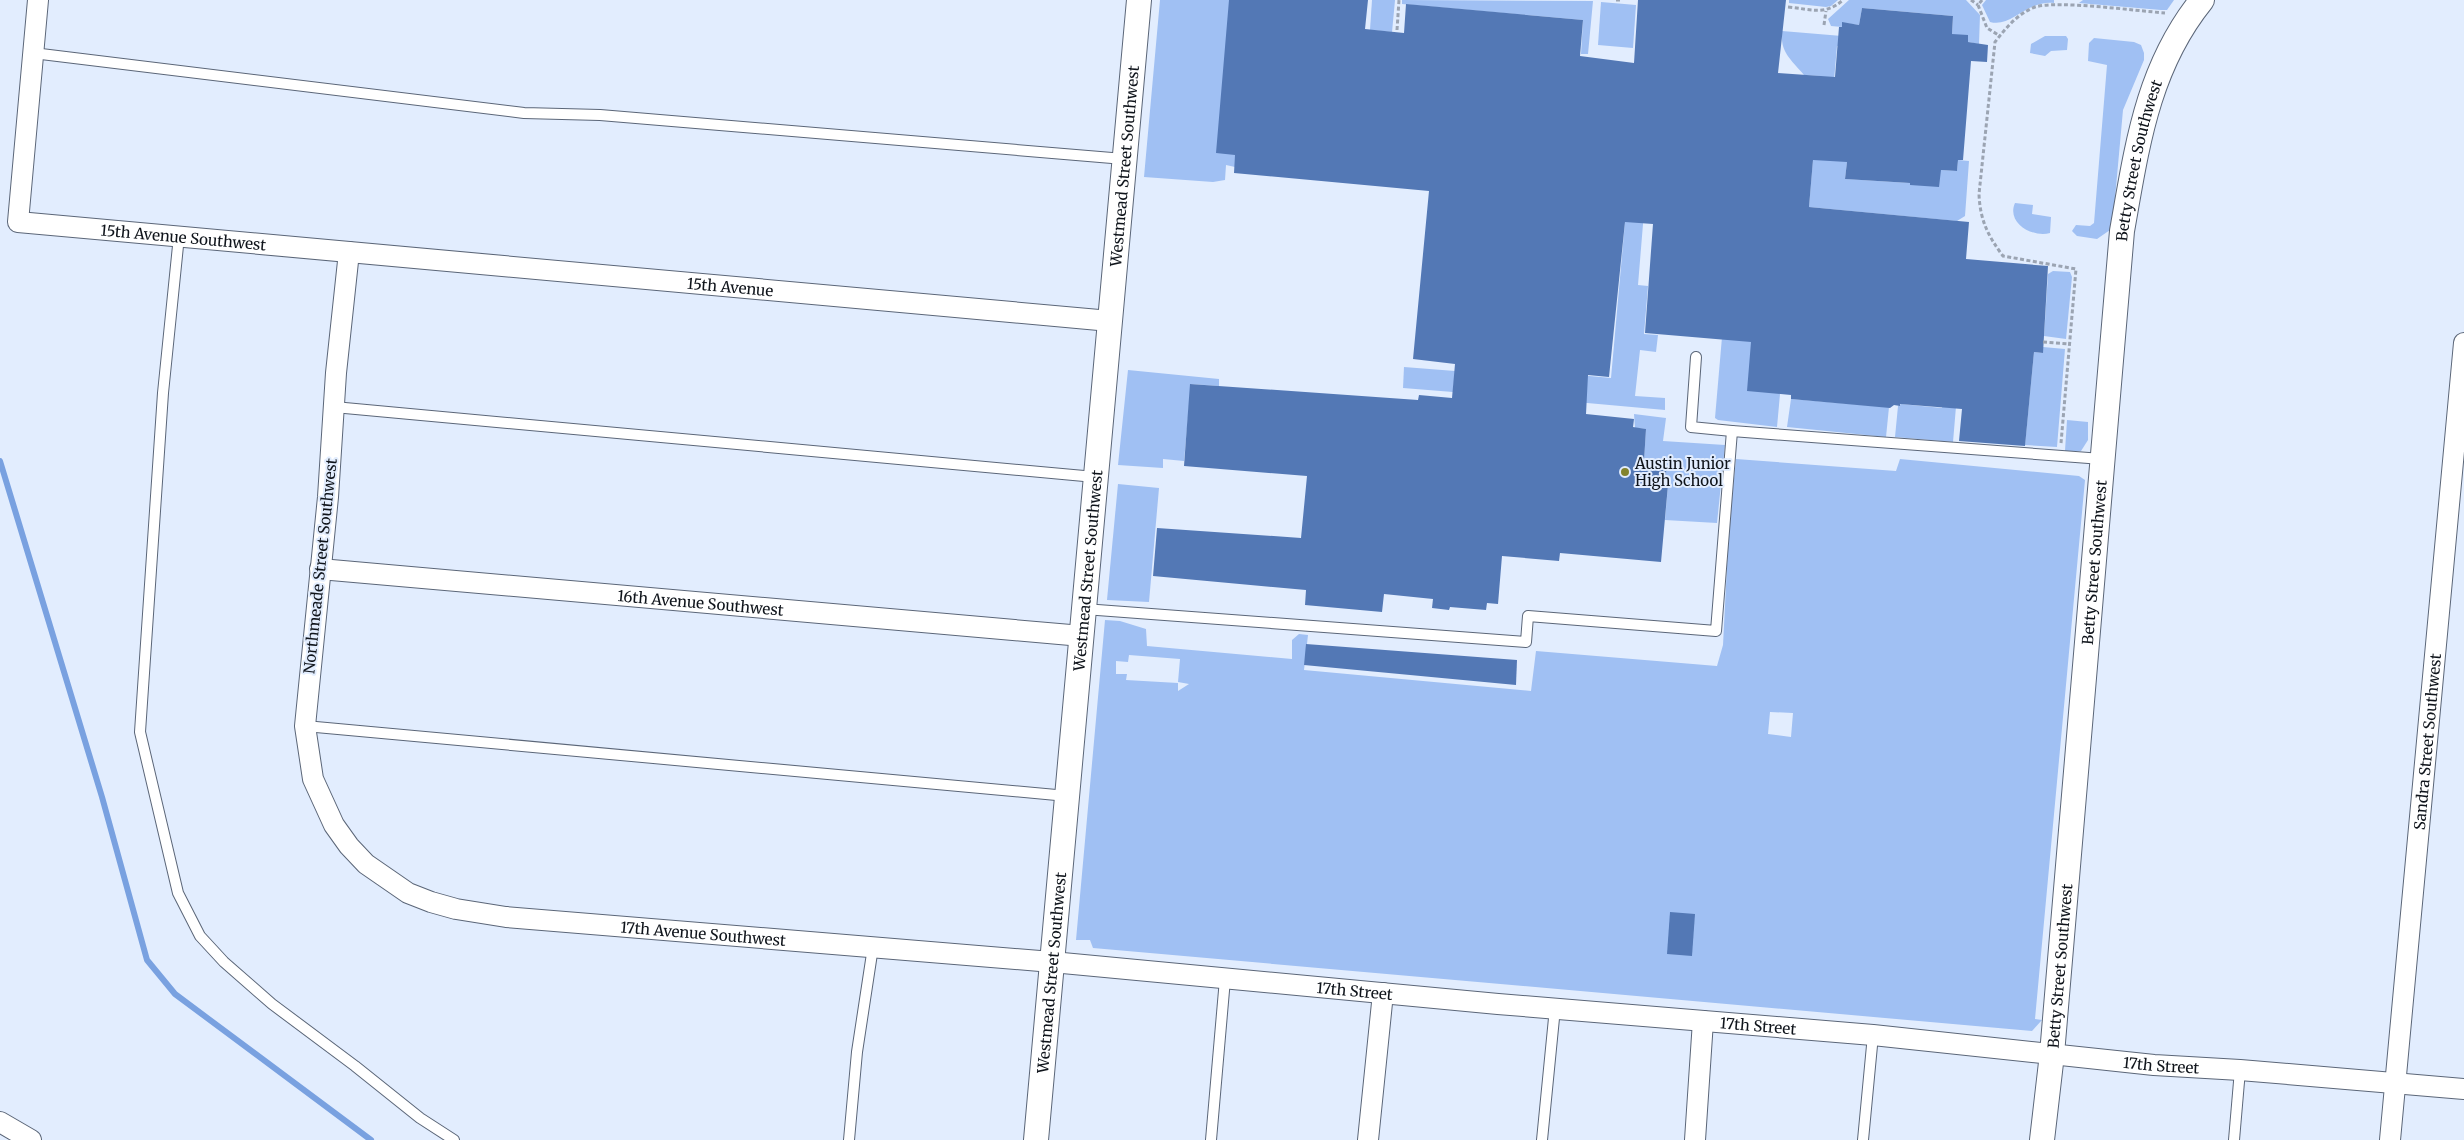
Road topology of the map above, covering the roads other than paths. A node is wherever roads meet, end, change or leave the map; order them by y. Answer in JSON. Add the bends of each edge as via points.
{"nodes":[{"id":1,"x":38,"y":0,"type":"edge"},
{"id":2,"x":1134,"y":0,"type":"edge"},
{"id":3,"x":2202,"y":0,"type":"edge"},
{"id":4,"x":33,"y":53,"type":"junction"},
{"id":5,"x":1124,"y":159,"type":"junction"},
{"id":6,"x":179,"y":236,"type":"junction"},
{"id":7,"x":349,"y":252,"type":"junction"},
{"id":8,"x":1110,"y":322,"type":"junction"},
{"id":9,"x":2464,"y":343,"type":"edge"},
{"id":10,"x":1696,"y":357,"type":"dead end"},
{"id":11,"x":334,"y":407,"type":"junction"},
{"id":12,"x":1732,"y":431,"type":"junction"},
{"id":13,"x":2102,"y":459,"type":"junction"},
{"id":14,"x":1096,"y":478,"type":"junction"},
{"id":15,"x":320,"y":569,"type":"junction"},
{"id":16,"x":1084,"y":608,"type":"junction"},
{"id":17,"x":1082,"y":636,"type":"junction"},
{"id":18,"x":305,"y":726,"type":"junction"},
{"id":19,"x":1067,"y":796,"type":"junction"},
{"id":20,"x":366,"y":864,"type":"joint"},
{"id":21,"x":872,"y":947,"type":"junction"},
{"id":22,"x":1052,"y":962,"type":"junction"},
{"id":23,"x":1226,"y":979,"type":"junction"},
{"id":24,"x":1383,"y":993,"type":"junction"},
{"id":25,"x":1555,"y":1008,"type":"junction"},
{"id":26,"x":1703,"y":1021,"type":"junction"},
{"id":27,"x":1873,"y":1035,"type":"junction"},
{"id":28,"x":2052,"y":1054,"type":"junction"},
{"id":29,"x":2240,"y":1070,"type":"junction"},
{"id":30,"x":2395,"y":1084,"type":"junction"},
{"id":31,"x":2464,"y":1089,"type":"edge"},
{"id":32,"x":0,"y":1122,"type":"edge"},
{"id":33,"x":31,"y":1140,"type":"edge"},
{"id":34,"x":454,"y":1140,"type":"edge"},
{"id":35,"x":848,"y":1140,"type":"edge"},
{"id":36,"x":1036,"y":1140,"type":"edge"},
{"id":37,"x":1212,"y":1140,"type":"edge"},
{"id":38,"x":1368,"y":1140,"type":"edge"},
{"id":39,"x":1542,"y":1140,"type":"edge"},
{"id":40,"x":1695,"y":1140,"type":"edge"},
{"id":41,"x":1863,"y":1140,"type":"edge"},
{"id":42,"x":2042,"y":1140,"type":"edge"},
{"id":43,"x":2234,"y":1140,"type":"edge"},
{"id":44,"x":2390,"y":1140,"type":"edge"}],
"edges":[{"from":1,"to":4,"type":"street"},
{"from":2,"to":5,"type":"street","name":"Westmead Street Southwest"},
{"from":3,"to":13,"type":"street","name":"Betty Street Southwest","via":[[2180,32],[2156,79],[2140,129],[2121,239]]},
{"from":4,"to":5,"type":"lane","via":[[524,113],[610,116]]},
{"from":4,"to":6,"type":"street","name":"15th Avenue Southwest","via":[[18,222]]},
{"from":5,"to":8,"type":"street","name":"Westmead Street Southwest"},
{"from":6,"to":7,"type":"street","name":"15th Avenue Southwest"},
{"from":6,"to":34,"type":"lane","via":[[163,393],[140,732],[178,893],[200,936],[224,962],[272,1004],[420,1118]]},
{"from":7,"to":8,"type":"street","name":"15th Avenue"},
{"from":7,"to":11,"type":"street","name":"Northmeade Street Southwest"},
{"from":8,"to":14,"type":"street","name":"Westmead Street Southwest"},
{"from":9,"to":30,"type":"street","name":"Sandra Street Southwest"},
{"from":10,"to":12,"type":"lane","via":[[1691,427]]},
{"from":11,"to":14,"type":"lane"},
{"from":11,"to":15,"type":"street","name":"Northmeade Street Southwest"},
{"from":12,"to":13,"type":"lane"},
{"from":12,"to":16,"type":"lane","via":[[1716,630],[1528,616],[1526,642]]},
{"from":13,"to":28,"type":"street","name":"Betty Street Southwest"},
{"from":14,"to":16,"type":"street","name":"Westmead Street Southwest"},
{"from":15,"to":17,"type":"street","name":"16th Avenue Southwest"},
{"from":15,"to":18,"type":"street","name":"Northmeade Street Southwest"},
{"from":16,"to":17,"type":"street","name":"Westmead Street Southwest"},
{"from":17,"to":19,"type":"street","name":"Westmead Street Southwest"},
{"from":18,"to":19,"type":"lane"},
{"from":18,"to":20,"type":"street","name":"Northmeade Street Southwest","via":[[312,779],[322,803],[334,825]]},
{"from":19,"to":22,"type":"street","name":"Westmead Street Southwest"},
{"from":20,"to":21,"type":"street","name":"17th Avenue Southwest","via":[[408,893],[456,909],[506,917]]},
{"from":21,"to":22,"type":"street","name":"17th Avenue Southwest"},
{"from":21,"to":35,"type":"lane"},
{"from":22,"to":23,"type":"street","name":"17th Street"},
{"from":22,"to":36,"type":"street","name":"Westmead Street Southwest"},
{"from":23,"to":24,"type":"street","name":"17th Street"},
{"from":23,"to":37,"type":"lane"},
{"from":24,"to":25,"type":"street","name":"17th Street"},
{"from":24,"to":38,"type":"street"},
{"from":25,"to":26,"type":"street","name":"17th Street"},
{"from":25,"to":39,"type":"lane"},
{"from":26,"to":27,"type":"street","name":"17th Street"},
{"from":26,"to":40,"type":"street"},
{"from":27,"to":28,"type":"street","name":"17th Street"},
{"from":27,"to":41,"type":"lane"},
{"from":28,"to":29,"type":"street","name":"17th Street"},
{"from":28,"to":42,"type":"street","name":"Betty Street Southwest"},
{"from":29,"to":30,"type":"street","name":"17th Street"},
{"from":29,"to":43,"type":"lane"},
{"from":30,"to":31,"type":"street","name":"17th Street"},
{"from":30,"to":44,"type":"street","name":"Sandra Street Southwest"},
{"from":32,"to":33,"type":"street"}]}
